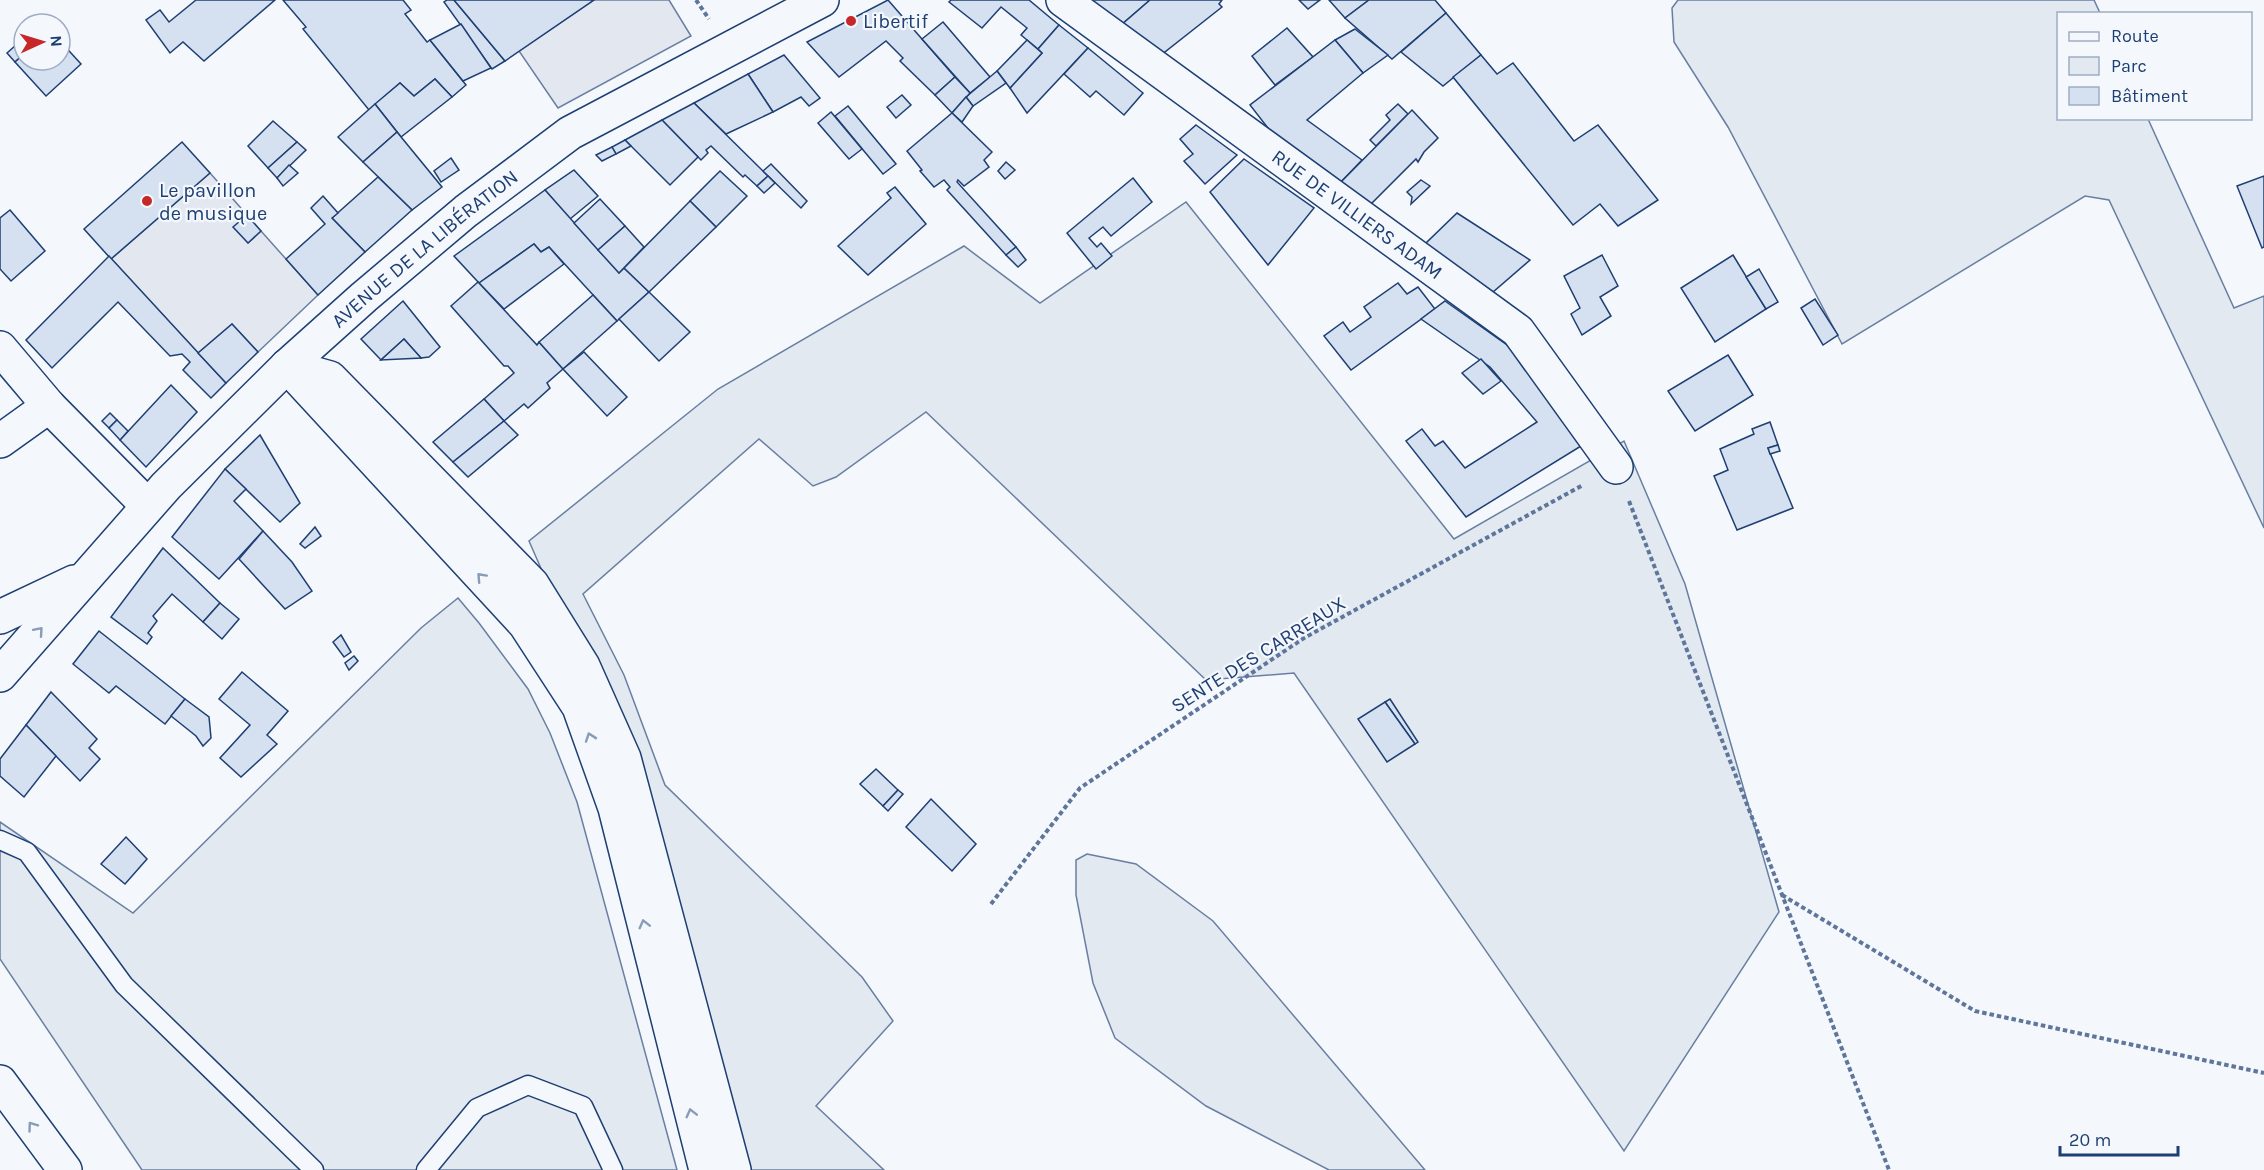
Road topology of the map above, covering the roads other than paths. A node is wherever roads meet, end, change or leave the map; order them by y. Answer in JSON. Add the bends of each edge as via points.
{"nodes":[{"id":1,"x":822,"y":0,"type":"edge"},
{"id":2,"x":1063,"y":0,"type":"edge"},
{"id":3,"x":0,"y":348,"type":"edge"},
{"id":4,"x":287,"y":366,"type":"junction"},
{"id":5,"x":49,"y":406,"type":"junction"},
{"id":6,"x":0,"y":441,"type":"edge"},
{"id":7,"x":1616,"y":467,"type":"road end"},
{"id":8,"x":148,"y":506,"type":"junction"},
{"id":9,"x":87,"y":576,"type":"junction"},
{"id":10,"x":0,"y":617,"type":"edge"},
{"id":11,"x":0,"y":675,"type":"edge"},
{"id":12,"x":0,"y":840,"type":"edge"},
{"id":13,"x":0,"y":1082,"type":"edge"},
{"id":14,"x":65,"y":1170,"type":"edge"},
{"id":15,"x":314,"y":1170,"type":"edge"},
{"id":16,"x":426,"y":1170,"type":"edge"},
{"id":17,"x":613,"y":1170,"type":"edge"},
{"id":18,"x":706,"y":1170,"type":"edge"},
{"id":19,"x":734,"y":1170,"type":"edge"}],
"edges":[{"from":1,"to":4,"type":"main road","name":"AVENUE DE LA LIBÉRATION","via":[[570,133],[449,226]]},
{"from":2,"to":7,"type":"main road","name":"RUE DE VILLIERS ADAM","via":[[1518,331]]},
{"from":3,"to":5,"type":"main road"},
{"from":4,"to":8,"type":"main road","name":"AVENUE DE LA LIBÉRATION"},
{"from":18,"to":4,"type":"main road","one_way":true,"via":[[615,808],[579,707],[525,624]]},
{"from":4,"to":19,"type":"main road","via":[[330,378],[532,584],[583,666],[624,758]]},
{"from":5,"to":6,"type":"main road"},
{"from":5,"to":8,"type":"main road"},
{"from":8,"to":9,"type":"main road","name":"AVENUE DE LA LIBÉRATION"},
{"from":9,"to":10,"type":"main road","name":"AVENUE DE LA LIBÉRATION"},
{"from":11,"to":9,"type":"main road","name":"AVENUE DE LA LIBÉRATION","one_way":true},
{"from":12,"to":15,"type":"lane","via":[[27,852],[124,985]]},
{"from":14,"to":13,"type":"main road","one_way":true},
{"from":16,"to":17,"type":"lane","via":[[477,1108],[528,1085],[583,1106]]}]}
